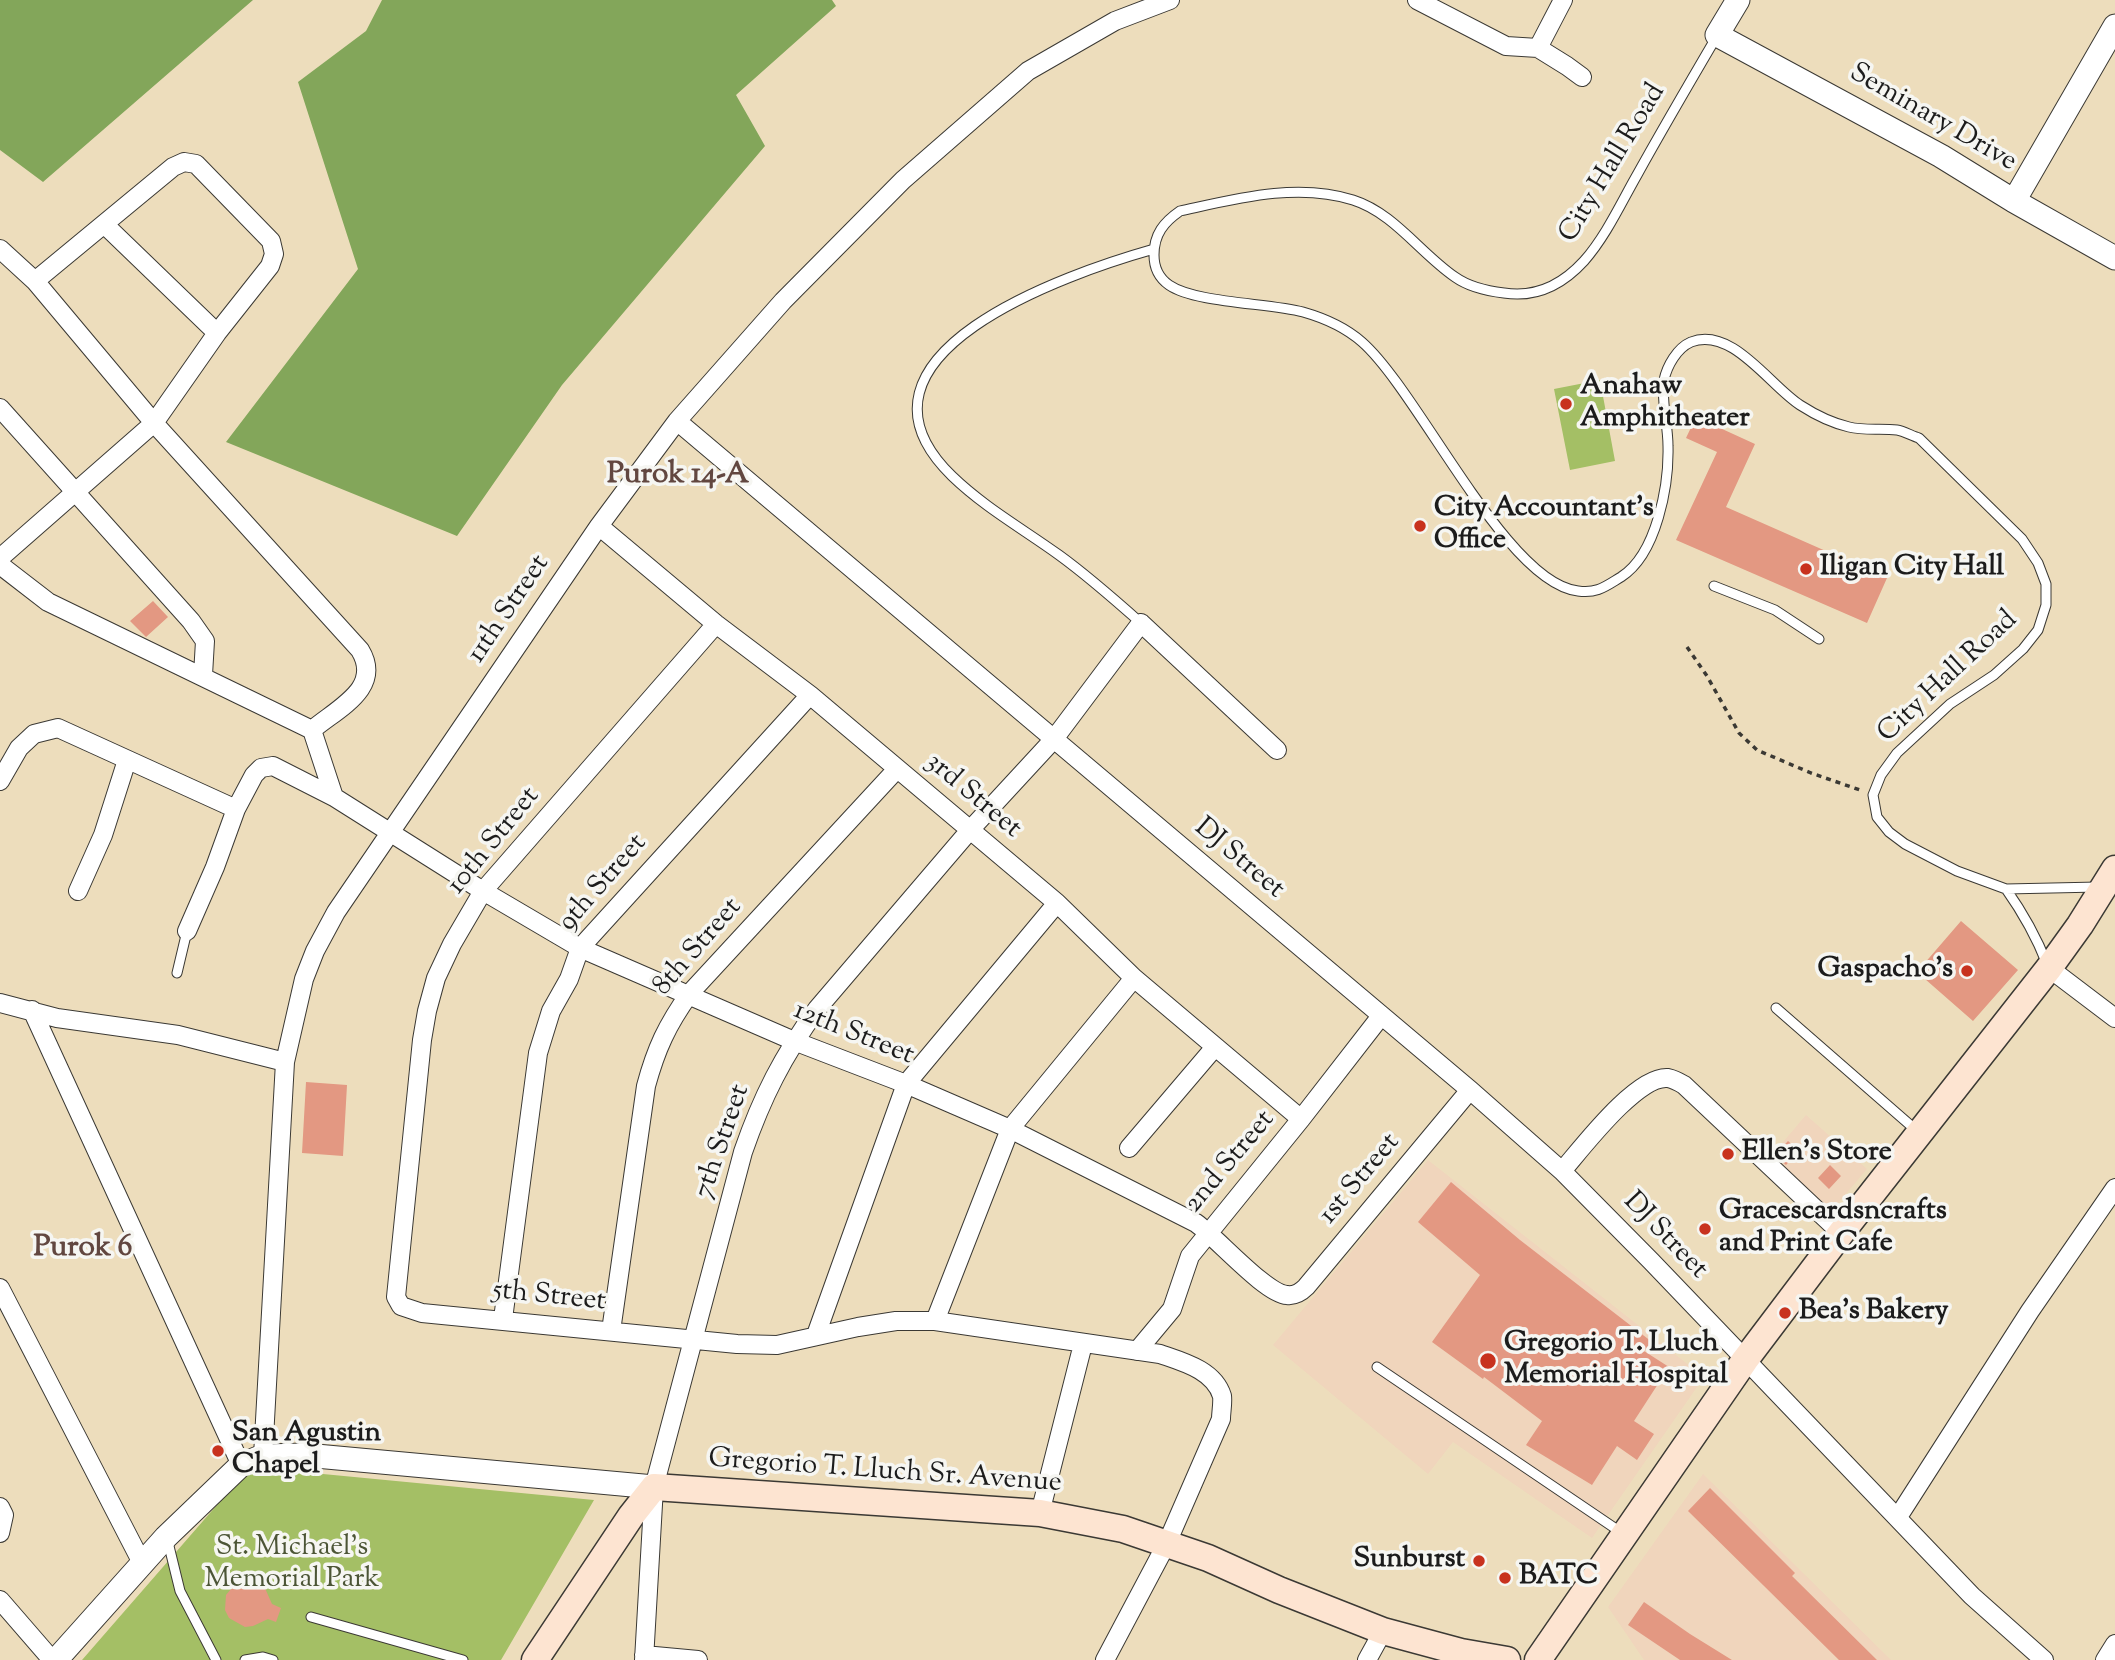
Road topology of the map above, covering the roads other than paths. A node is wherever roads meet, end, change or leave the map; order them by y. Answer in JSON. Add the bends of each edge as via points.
{"nodes":[{"id":1,"x":1171,"y":0,"type":"edge"},
{"id":2,"x":1418,"y":0,"type":"edge"},
{"id":3,"x":1563,"y":0,"type":"edge"},
{"id":4,"x":1738,"y":0,"type":"edge"},
{"id":5,"x":2115,"y":26,"type":"edge"},
{"id":6,"x":1717,"y":34,"type":"junction"},
{"id":7,"x":1538,"y":48,"type":"junction"},
{"id":8,"x":1581,"y":77,"type":"dead end"},
{"id":9,"x":2014,"y":201,"type":"junction"},
{"id":10,"x":105,"y":225,"type":"junction"},
{"id":11,"x":0,"y":249,"type":"edge"},
{"id":12,"x":1154,"y":249,"type":"junction"},
{"id":13,"x":2115,"y":258,"type":"edge"},
{"id":14,"x":35,"y":281,"type":"junction"},
{"id":15,"x":217,"y":333,"type":"junction"},
{"id":16,"x":0,"y":408,"type":"edge"},
{"id":17,"x":677,"y":421,"type":"junction"},
{"id":18,"x":154,"y":423,"type":"junction"},
{"id":19,"x":77,"y":492,"type":"junction"},
{"id":20,"x":599,"y":526,"type":"junction"},
{"id":21,"x":0,"y":558,"type":"edge"},
{"id":22,"x":0,"y":565,"type":"edge"},
{"id":23,"x":1714,"y":586,"type":"dead end"},
{"id":24,"x":1141,"y":623,"type":"junction"},
{"id":25,"x":716,"y":624,"type":"junction"},
{"id":26,"x":1819,"y":639,"type":"dead end"},
{"id":27,"x":203,"y":676,"type":"junction"},
{"id":28,"x":810,"y":695,"type":"junction"},
{"id":29,"x":312,"y":730,"type":"junction"},
{"id":30,"x":1054,"y":739,"type":"junction"},
{"id":31,"x":1277,"y":750,"type":"dead end"},
{"id":32,"x":127,"y":760,"type":"junction"},
{"id":33,"x":897,"y":769,"type":"junction"},
{"id":34,"x":0,"y":781,"type":"edge"},
{"id":35,"x":334,"y":797,"type":"junction"},
{"id":36,"x":236,"y":809,"type":"junction"},
{"id":37,"x":970,"y":830,"type":"junction"},
{"id":38,"x":392,"y":833,"type":"junction"},
{"id":39,"x":2110,"y":878,"type":"edge"},
{"id":40,"x":2006,"y":889,"type":"junction"},
{"id":41,"x":78,"y":891,"type":"dead end"},
{"id":42,"x":483,"y":891,"type":"junction"},
{"id":43,"x":1057,"y":903,"type":"junction"},
{"id":44,"x":187,"y":931,"type":"joint"},
{"id":45,"x":580,"y":948,"type":"junction"},
{"id":46,"x":2049,"y":968,"type":"junction"},
{"id":47,"x":177,"y":973,"type":"dead end"},
{"id":48,"x":1134,"y":978,"type":"junction"},
{"id":49,"x":690,"y":993,"type":"junction"},
{"id":50,"x":0,"y":1003,"type":"edge"},
{"id":51,"x":1776,"y":1008,"type":"dead end"},
{"id":52,"x":32,"y":1010,"type":"junction"},
{"id":53,"x":1381,"y":1016,"type":"junction"},
{"id":54,"x":2115,"y":1018,"type":"edge"},
{"id":55,"x":794,"y":1041,"type":"junction"},
{"id":56,"x":1216,"y":1047,"type":"junction"},
{"id":57,"x":285,"y":1062,"type":"junction"},
{"id":58,"x":906,"y":1084,"type":"junction"},
{"id":59,"x":1470,"y":1090,"type":"junction"},
{"id":60,"x":1301,"y":1119,"type":"junction"},
{"id":61,"x":1010,"y":1129,"type":"junction"},
{"id":62,"x":1920,"y":1134,"type":"junction"},
{"id":63,"x":1129,"y":1148,"type":"dead end"},
{"id":64,"x":1562,"y":1171,"type":"junction"},
{"id":65,"x":2115,"y":1188,"type":"edge"},
{"id":66,"x":1208,"y":1232,"type":"junction"},
{"id":67,"x":1841,"y":1233,"type":"junction"},
{"id":68,"x":0,"y":1288,"type":"edge"},
{"id":69,"x":1288,"y":1296,"type":"joint"},
{"id":70,"x":401,"y":1306,"type":"joint"},
{"id":71,"x":503,"y":1319,"type":"junction"},
{"id":72,"x":935,"y":1321,"type":"junction"},
{"id":73,"x":611,"y":1331,"type":"junction"},
{"id":74,"x":816,"y":1335,"type":"junction"},
{"id":75,"x":694,"y":1340,"type":"junction"},
{"id":76,"x":1083,"y":1344,"type":"junction"},
{"id":77,"x":1137,"y":1351,"type":"junction"},
{"id":78,"x":1745,"y":1360,"type":"junction"},
{"id":79,"x":1377,"y":1367,"type":"dead end"},
{"id":80,"x":263,"y":1456,"type":"junction"},
{"id":81,"x":241,"y":1465,"type":"junction"},
{"id":82,"x":654,"y":1487,"type":"junction"},
{"id":83,"x":0,"y":1507,"type":"edge"},
{"id":84,"x":1040,"y":1513,"type":"junction"},
{"id":85,"x":1898,"y":1517,"type":"junction"},
{"id":86,"x":0,"y":1532,"type":"edge"},
{"id":87,"x":1625,"y":1535,"type":"junction"},
{"id":88,"x":166,"y":1537,"type":"junction"},
{"id":89,"x":1167,"y":1543,"type":"junction"},
{"id":90,"x":142,"y":1563,"type":"junction"},
{"id":91,"x":0,"y":1600,"type":"edge"},
{"id":92,"x":311,"y":1617,"type":"dead end"},
{"id":93,"x":1383,"y":1631,"type":"junction"},
{"id":94,"x":2115,"y":1644,"type":"edge"},
{"id":95,"x":644,"y":1658,"type":"edge"},
{"id":96,"x":54,"y":1660,"type":"edge"},
{"id":97,"x":216,"y":1660,"type":"edge"},
{"id":98,"x":245,"y":1660,"type":"edge"},
{"id":99,"x":273,"y":1660,"type":"edge"},
{"id":100,"x":463,"y":1660,"type":"edge"},
{"id":101,"x":535,"y":1660,"type":"edge"},
{"id":102,"x":698,"y":1660,"type":"edge"},
{"id":103,"x":1105,"y":1660,"type":"edge"},
{"id":104,"x":1367,"y":1660,"type":"edge"},
{"id":105,"x":1507,"y":1660,"type":"edge"},
{"id":106,"x":1538,"y":1660,"type":"edge"},
{"id":107,"x":2044,"y":1660,"type":"edge"},
{"id":108,"x":2105,"y":1660,"type":"edge"}],
"edges":[{"from":1,"to":17,"type":"street","name":"11th Street","via":[[1115,21],[1028,71],[962,127],[783,301]]},
{"from":2,"to":7,"type":"street","via":[[1506,46]]},
{"from":3,"to":7,"type":"street"},
{"from":4,"to":6,"type":"street"},
{"from":5,"to":9,"type":"street"},
{"from":6,"to":9,"type":"street","name":"Seminary Drive"},
{"from":6,"to":12,"type":"lane","name":"City Hall Road","via":[[1585,260],[1563,281],[1538,293],[1483,290],[1456,278],[1380,214],[1355,200],[1322,193],[1281,192],[1180,211],[1166,220]]},
{"from":7,"to":8,"type":"street"},
{"from":9,"to":13,"type":"street","name":"Seminary Drive"},
{"from":10,"to":14,"type":"street"},
{"from":10,"to":15,"type":"street"},
{"from":10,"to":15,"type":"street","via":[[173,167],[184,162],[196,164],[271,241],[274,254],[270,266]]},
{"from":11,"to":14,"type":"street"},
{"from":12,"to":24,"type":"lane","via":[[1051,284],[969,330],[946,348],[929,372],[919,394],[918,418],[930,449],[951,475],[990,508],[1060,555]]},
{"from":12,"to":40,"type":"lane","name":"City Hall Road","via":[[1161,279],[1171,287],[1304,312],[1334,323],[1361,341],[1386,368],[1517,550],[1539,573],[1576,591],[1598,592],[1629,572],[1648,544],[1661,513],[1667,477],[1664,380],[1673,357],[1690,342],[1708,340],[1731,346],[1798,404],[1822,417],[1849,427],[1897,430],[1919,439],[2022,539],[2046,584],[2046,605],[2038,630],[2023,649],[1919,731],[1897,753],[1872,794],[1877,817],[1905,844],[1957,871]]},
{"from":14,"to":18,"type":"street"},
{"from":15,"to":18,"type":"street"},
{"from":16,"to":19,"type":"street"},
{"from":17,"to":20,"type":"street","name":"11th Street"},
{"from":17,"to":30,"type":"street","name":"DJ Street"},
{"from":18,"to":19,"type":"street"},
{"from":18,"to":29,"type":"street","via":[[367,661],[363,688]]},
{"from":19,"to":21,"type":"street"},
{"from":19,"to":27,"type":"street","via":[[205,641]]},
{"from":20,"to":25,"type":"street","name":"3rd Street"},
{"from":20,"to":38,"type":"street","name":"11th Street"},
{"from":22,"to":27,"type":"street","via":[[48,602]]},
{"from":23,"to":26,"type":"lane","via":[[1775,610]]},
{"from":24,"to":30,"type":"street","name":"7th Street"},
{"from":24,"to":31,"type":"street"},
{"from":25,"to":28,"type":"street","name":"3rd Street"},
{"from":25,"to":42,"type":"street","name":"10th Street"},
{"from":27,"to":29,"type":"street"},
{"from":28,"to":33,"type":"street","name":"3rd Street"},
{"from":28,"to":45,"type":"street","name":"9th Street"},
{"from":29,"to":35,"type":"street"},
{"from":30,"to":37,"type":"street","name":"7th Street"},
{"from":30,"to":53,"type":"street","name":"DJ Street"},
{"from":32,"to":34,"type":"street","via":[[58,728],[34,734],[19,748]]},
{"from":32,"to":36,"type":"street"},
{"from":32,"to":41,"type":"street","via":[[103,835]]},
{"from":33,"to":37,"type":"street","name":"3rd Street"},
{"from":33,"to":49,"type":"street","name":"8th Street"},
{"from":35,"to":36,"type":"street","name":"12th Street","via":[[273,766],[254,775]]},
{"from":35,"to":38,"type":"street","name":"12th Street"},
{"from":36,"to":44,"type":"street"},
{"from":37,"to":43,"type":"street","name":"3rd Street"},
{"from":37,"to":55,"type":"street","name":"7th Street"},
{"from":38,"to":42,"type":"street","name":"12th Street"},
{"from":38,"to":57,"type":"street","name":"11th Street","via":[[336,912],[315,951]]},
{"from":39,"to":40,"type":"lane","via":[[2076,889]]},
{"from":39,"to":46,"type":"main road"},
{"from":40,"to":46,"type":"lane","via":[[2033,930]]},
{"from":42,"to":45,"type":"street","name":"12th Street"},
{"from":42,"to":70,"type":"street","name":"10th Street","via":[[436,978],[427,1011],[396,1283]]},
{"from":43,"to":48,"type":"street","name":"3rd Street"},
{"from":43,"to":58,"type":"street"},
{"from":44,"to":47,"type":"lane"},
{"from":45,"to":49,"type":"street","name":"12th Street"},
{"from":45,"to":71,"type":"street","name":"9th Street","via":[[551,1011],[538,1053]]},
{"from":46,"to":54,"type":"street"},
{"from":46,"to":62,"type":"main road"},
{"from":48,"to":56,"type":"street","name":"3rd Street"},
{"from":48,"to":61,"type":"street"},
{"from":49,"to":55,"type":"street","name":"12th Street"},
{"from":49,"to":73,"type":"street","name":"8th Street","via":[[656,1051],[646,1086]]},
{"from":50,"to":52,"type":"street"},
{"from":51,"to":62,"type":"lane"},
{"from":52,"to":57,"type":"street","via":[[57,1018],[178,1035]]},
{"from":52,"to":81,"type":"street"},
{"from":53,"to":59,"type":"street","name":"DJ Street"},
{"from":53,"to":60,"type":"street","name":"2nd Street"},
{"from":55,"to":58,"type":"street","name":"12th Street"},
{"from":55,"to":75,"type":"street","name":"7th Street","via":[[758,1109]]},
{"from":56,"to":60,"type":"street","name":"3rd Street"},
{"from":56,"to":63,"type":"street"},
{"from":57,"to":80,"type":"street","name":"11th Street"},
{"from":58,"to":61,"type":"street","name":"12th Street"},
{"from":58,"to":74,"type":"street"},
{"from":59,"to":64,"type":"street","name":"DJ Street"},
{"from":59,"to":69,"type":"street","name":"1st Street","via":[[1306,1286]]},
{"from":60,"to":66,"type":"street","name":"2nd Street"},
{"from":61,"to":66,"type":"street","name":"12th Street"},
{"from":61,"to":72,"type":"street"},
{"from":62,"to":67,"type":"main road"},
{"from":64,"to":67,"type":"street","via":[[1628,1097],[1658,1079],[1670,1078],[1694,1094]]},
{"from":64,"to":78,"type":"street","name":"DJ Street"},
{"from":65,"to":85,"type":"street"},
{"from":66,"to":69,"type":"street","name":"12th Street","via":[[1269,1288]]},
{"from":66,"to":77,"type":"street","name":"2nd Street","via":[[1190,1256],[1172,1309]]},
{"from":67,"to":78,"type":"main road"},
{"from":68,"to":90,"type":"street"},
{"from":70,"to":71,"type":"street","name":"5th Street","via":[[422,1313]]},
{"from":71,"to":73,"type":"street","name":"5th Street"},
{"from":72,"to":74,"type":"street","name":"5th Street","via":[[896,1321]]},
{"from":72,"to":76,"type":"street","name":"5th Street"},
{"from":73,"to":75,"type":"street","name":"5th Street"},
{"from":74,"to":75,"type":"street","name":"5th Street","via":[[777,1345]]},
{"from":75,"to":82,"type":"street","name":"7th Street"},
{"from":76,"to":77,"type":"street","name":"5th Street"},
{"from":76,"to":84,"type":"street"},
{"from":77,"to":89,"type":"street","name":"5th Street","via":[[1195,1366],[1212,1380],[1222,1397],[1221,1419]]},
{"from":78,"to":85,"type":"street","name":"DJ Street"},
{"from":78,"to":87,"type":"main road"},
{"from":79,"to":87,"type":"lane"},
{"from":80,"to":81,"type":"street"},
{"from":80,"to":82,"type":"street","via":[[305,1455]]},
{"from":81,"to":88,"type":"street"},
{"from":82,"to":84,"type":"main road","name":"Gregorio T. Lluch Sr. Avenue"},
{"from":82,"to":95,"type":"street","name":"7th Street"},
{"from":82,"to":101,"type":"main road"},
{"from":83,"to":86,"type":"street","via":[[4,1515]]},
{"from":84,"to":89,"type":"main road","name":"Gregorio T. Lluch Sr. Avenue","via":[[1123,1529]]},
{"from":85,"to":107,"type":"street","name":"DJ Street","via":[[1972,1596]]},
{"from":87,"to":106,"type":"main road"},
{"from":88,"to":90,"type":"street"},
{"from":88,"to":97,"type":"lane","via":[[180,1591]]},
{"from":89,"to":93,"type":"main road","name":"Gregorio T. Lluch Sr. Avenue"},
{"from":89,"to":103,"type":"street","name":"5th Street"},
{"from":90,"to":96,"type":"street"},
{"from":91,"to":96,"type":"street"},
{"from":92,"to":100,"type":"lane"},
{"from":93,"to":104,"type":"street"},
{"from":93,"to":105,"type":"main road","name":"Gregorio T. Lluch Sr. Avenue"},
{"from":94,"to":108,"type":"street"},
{"from":95,"to":102,"type":"street"},
{"from":98,"to":99,"type":"lane"}]}
